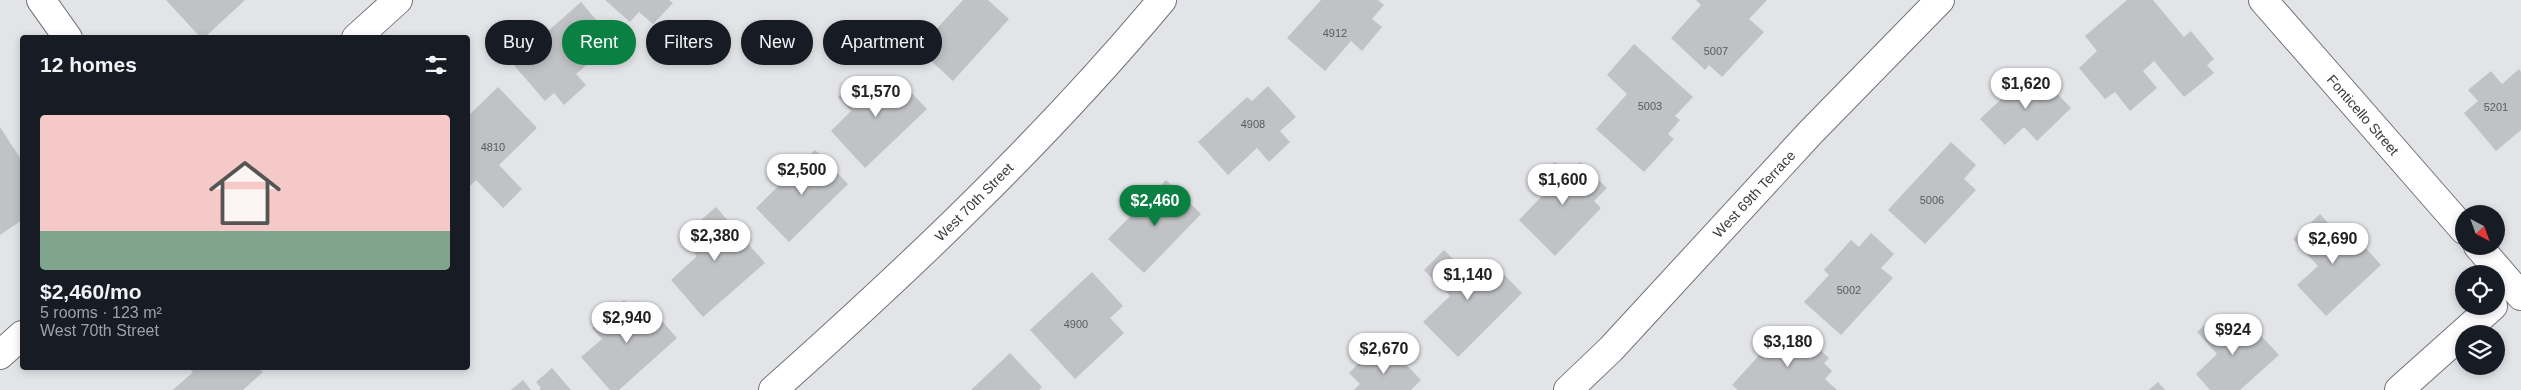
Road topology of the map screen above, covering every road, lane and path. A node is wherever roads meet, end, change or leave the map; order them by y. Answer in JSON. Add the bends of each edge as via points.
{"nodes":[{"id":1,"x":42,"y":0,"type":"edge"},
{"id":2,"x":398,"y":0,"type":"edge"},
{"id":3,"x":1162,"y":0,"type":"edge"},
{"id":4,"x":1940,"y":0,"type":"edge"},
{"id":5,"x":2263,"y":0,"type":"edge"},
{"id":6,"x":66,"y":35,"type":"edge"},
{"id":7,"x":359,"y":35,"type":"edge"},
{"id":8,"x":2455,"y":220,"type":"edge"},
{"id":9,"x":2485,"y":255,"type":"edge"},
{"id":10,"x":2513,"y":292,"type":"edge"},
{"id":11,"x":2483,"y":315,"type":"edge"},
{"id":12,"x":20,"y":337,"type":"edge"},
{"id":13,"x":0,"y":355,"type":"edge"},
{"id":14,"x":773,"y":390,"type":"edge"},
{"id":15,"x":1568,"y":390,"type":"edge"},
{"id":16,"x":2399,"y":390,"type":"edge"}],
"edges":[{"from":1,"to":6,"type":"street"},
{"from":2,"to":7,"type":"street"},
{"from":3,"to":14,"type":"street","name":"West 70th Street","via":[[1112,60],[1004,173],[903,272]]},
{"from":4,"to":15,"type":"street","name":"West 69th Terrace","via":[[1804,140],[1611,349]]},
{"from":5,"to":8,"type":"street","name":"Fonticello Street"},
{"from":9,"to":10,"type":"street"},
{"from":11,"to":16,"type":"street"},
{"from":12,"to":13,"type":"street"}]}
